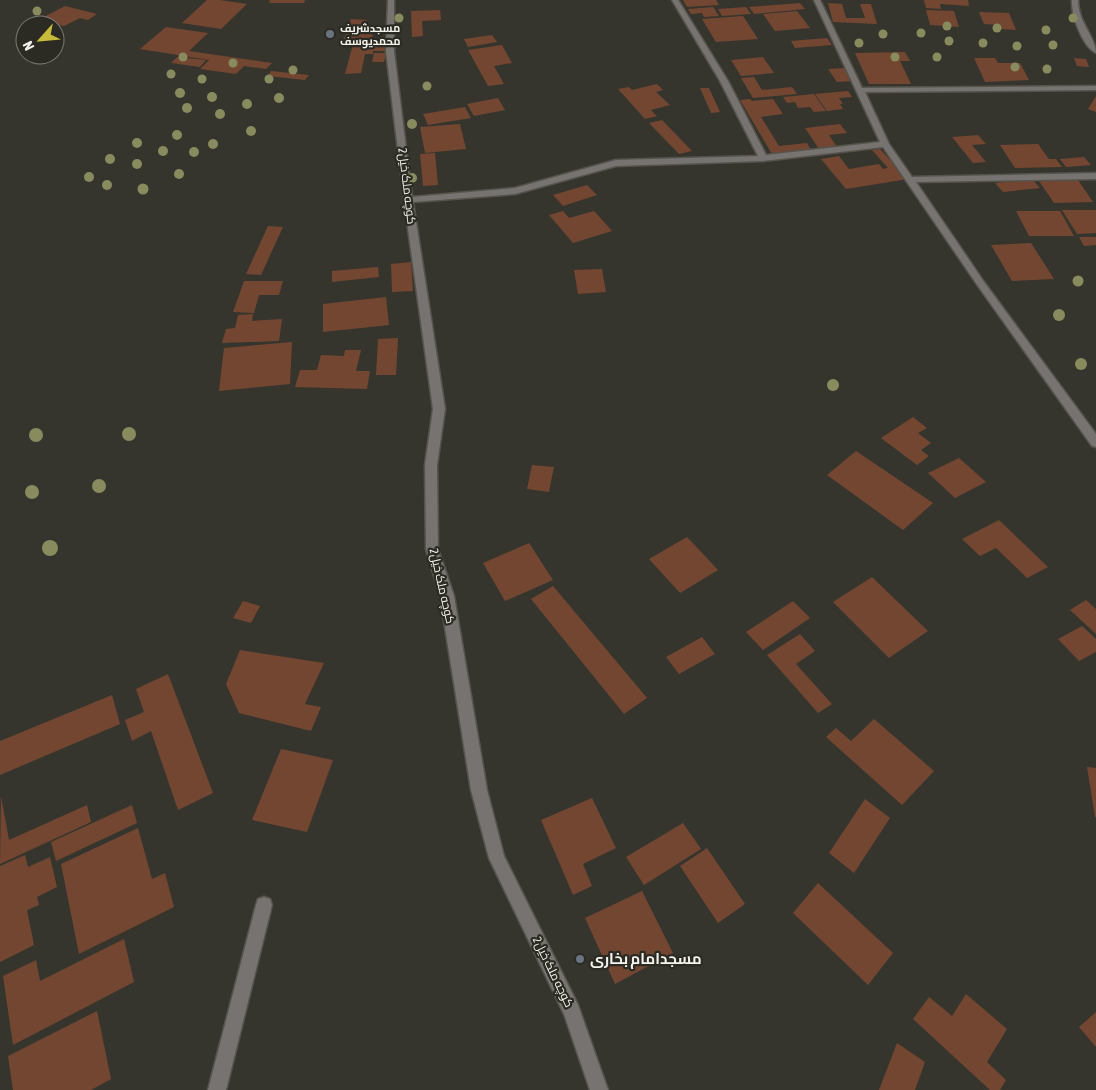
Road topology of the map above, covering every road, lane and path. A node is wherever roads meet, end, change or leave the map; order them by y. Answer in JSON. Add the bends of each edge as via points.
{"nodes":[{"id":1,"x":391,"y":0,"type":"edge"},
{"id":2,"x":675,"y":0,"type":"edge"},
{"id":3,"x":817,"y":0,"type":"edge"},
{"id":4,"x":1075,"y":0,"type":"edge"},
{"id":5,"x":1096,"y":51,"type":"edge"},
{"id":6,"x":1096,"y":88,"type":"edge"},
{"id":7,"x":861,"y":90,"type":"junction"},
{"id":8,"x":885,"y":144,"type":"junction"},
{"id":9,"x":763,"y":158,"type":"junction"},
{"id":10,"x":1096,"y":176,"type":"edge"},
{"id":11,"x":909,"y":180,"type":"junction"},
{"id":12,"x":408,"y":200,"type":"junction"},
{"id":13,"x":1096,"y":444,"type":"edge"},
{"id":14,"x":264,"y":905,"type":"dead end"},
{"id":15,"x":218,"y":1090,"type":"edge"},
{"id":16,"x":599,"y":1090,"type":"edge"}],
"edges":[{"from":1,"to":12,"type":"street","name":"کوچه ملک خیل2","via":[[390,51]]},
{"from":2,"to":9,"type":"street","via":[[724,81]]},
{"from":3,"to":7,"type":"street"},
{"from":4,"to":5,"type":"street","via":[[1085,36]]},
{"from":6,"to":7,"type":"street"},
{"from":7,"to":8,"type":"street"},
{"from":8,"to":9,"type":"street"},
{"from":8,"to":11,"type":"street"},
{"from":9,"to":12,"type":"street","via":[[616,163],[514,191]]},
{"from":10,"to":11,"type":"street"},
{"from":11,"to":13,"type":"street"},
{"from":12,"to":16,"type":"street","name":"کوچه ملک خیل2","via":[[439,409],[431,465],[432,549],[447,596],[479,790],[497,858],[572,1011]]},
{"from":14,"to":15,"type":"street"}]}
